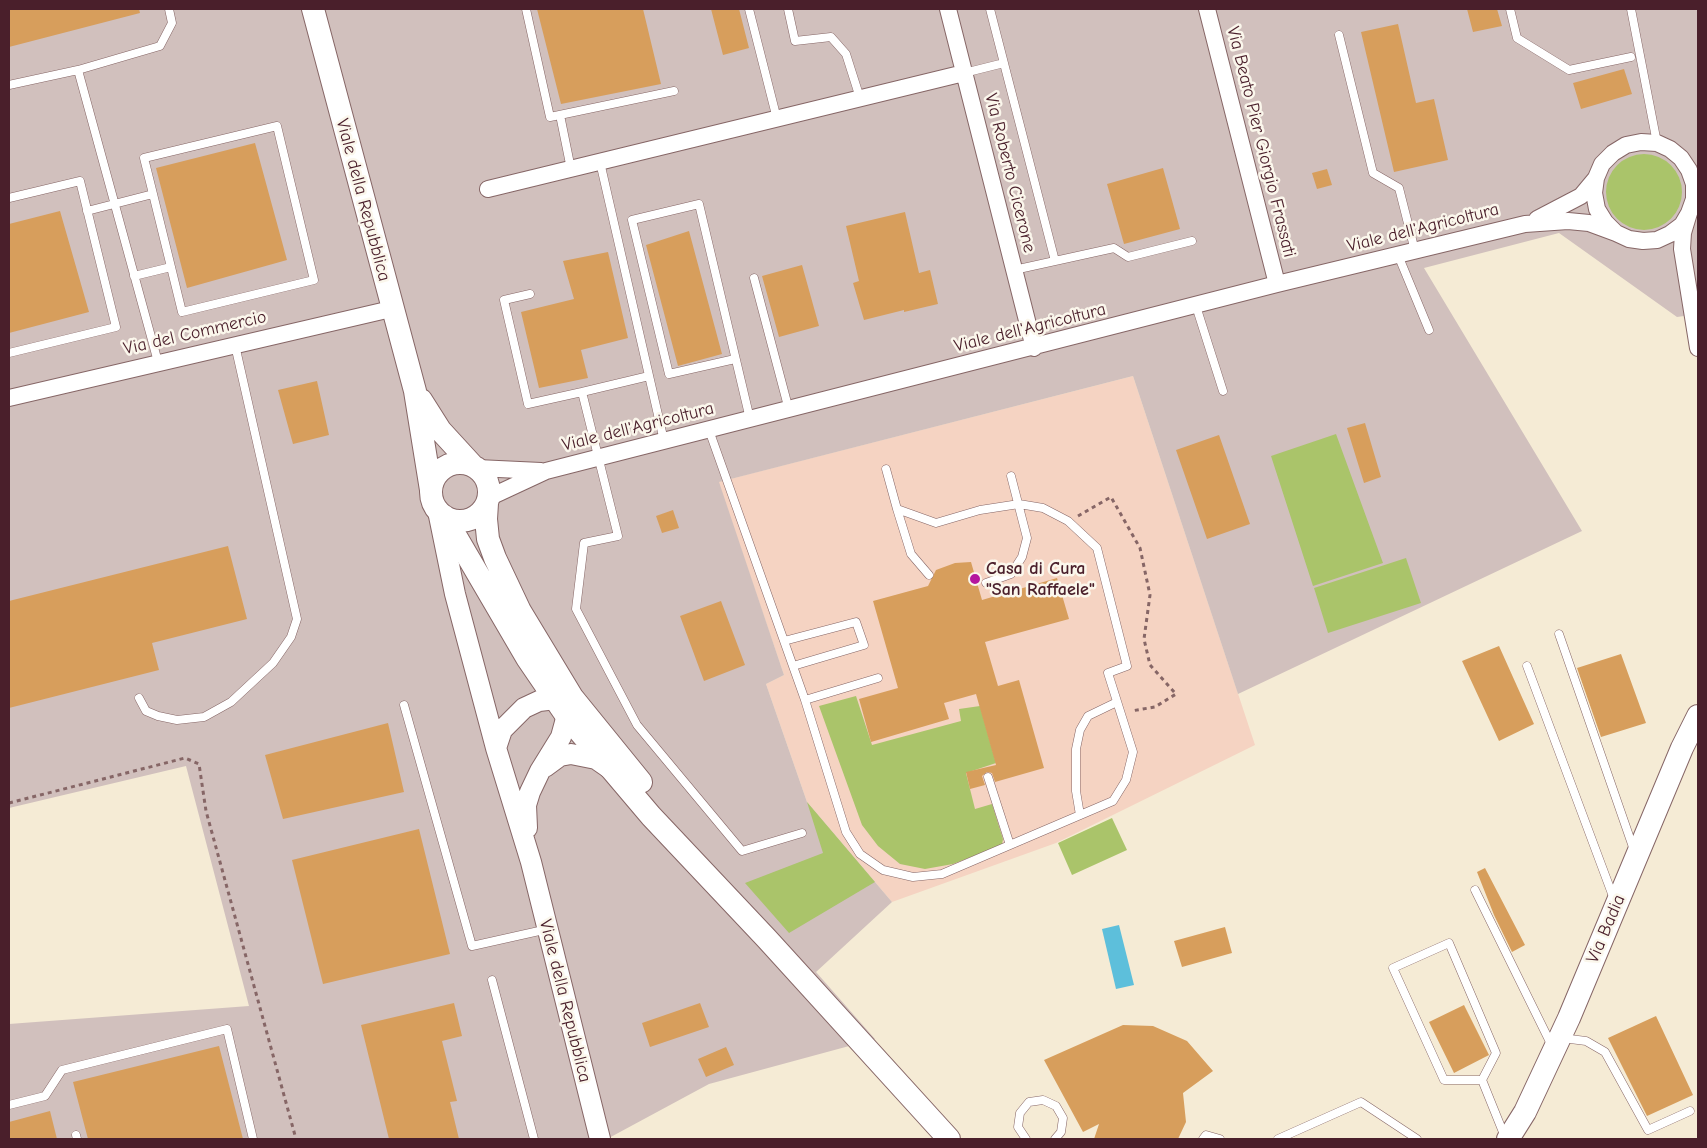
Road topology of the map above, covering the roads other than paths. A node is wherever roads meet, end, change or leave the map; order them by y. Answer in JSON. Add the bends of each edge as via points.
{"nodes":[{"id":1,"x":168,"y":9,"type":"edge"},
{"id":2,"x":313,"y":9,"type":"edge"},
{"id":3,"x":526,"y":9,"type":"edge"},
{"id":4,"x":749,"y":9,"type":"edge"},
{"id":5,"x":788,"y":9,"type":"edge"},
{"id":6,"x":948,"y":9,"type":"edge"},
{"id":7,"x":990,"y":9,"type":"edge"},
{"id":8,"x":1207,"y":9,"type":"edge"},
{"id":9,"x":1510,"y":9,"type":"edge"},
{"id":10,"x":1631,"y":9,"type":"edge"},
{"id":11,"x":1339,"y":35,"type":"dead end"},
{"id":12,"x":1631,"y":57,"type":"dead end"},
{"id":13,"x":1004,"y":63,"type":"junction"},
{"id":14,"x":78,"y":70,"type":"junction"},
{"id":15,"x":964,"y":73,"type":"junction"},
{"id":16,"x":9,"y":85,"type":"edge"},
{"id":17,"x":674,"y":92,"type":"dead end"},
{"id":18,"x":860,"y":98,"type":"junction"},
{"id":19,"x":560,"y":115,"type":"junction"},
{"id":20,"x":777,"y":119,"type":"junction"},
{"id":21,"x":1657,"y":143,"type":"junction"},
{"id":22,"x":600,"y":162,"type":"junction"},
{"id":23,"x":571,"y":169,"type":"junction"},
{"id":24,"x":1596,"y":178,"type":"junction"},
{"id":25,"x":488,"y":189,"type":"dead end"},
{"id":26,"x":153,"y":194,"type":"junction"},
{"id":27,"x":9,"y":198,"type":"edge"},
{"id":28,"x":115,"y":204,"type":"junction"},
{"id":29,"x":87,"y":211,"type":"junction"},
{"id":30,"x":1689,"y":213,"type":"junction"},
{"id":31,"x":1525,"y":224,"type":"junction"},
{"id":32,"x":1616,"y":233,"type":"junction"},
{"id":33,"x":1657,"y":240,"type":"junction"},
{"id":34,"x":1192,"y":241,"type":"dead end"},
{"id":35,"x":1415,"y":251,"type":"junction"},
{"id":36,"x":1398,"y":255,"type":"junction"},
{"id":37,"x":1055,"y":261,"type":"junction"},
{"id":38,"x":171,"y":267,"type":"junction"},
{"id":39,"x":1014,"y":270,"type":"junction"},
{"id":40,"x":134,"y":276,"type":"junction"},
{"id":41,"x":754,"y":278,"type":"dead end"},
{"id":42,"x":1690,"y":283,"type":"edge"},
{"id":43,"x":1277,"y":284,"type":"junction"},
{"id":44,"x":530,"y":294,"type":"dead end"},
{"id":45,"x":1196,"y":306,"type":"junction"},
{"id":46,"x":391,"y":308,"type":"junction"},
{"id":47,"x":1429,"y":330,"type":"dead end"},
{"id":48,"x":235,"y":345,"type":"junction"},
{"id":49,"x":1034,"y":348,"type":"junction"},
{"id":50,"x":1698,"y":348,"type":"edge"},
{"id":51,"x":9,"y":353,"type":"edge"},
{"id":52,"x":735,"y":359,"type":"junction"},
{"id":53,"x":158,"y":362,"type":"junction"},
{"id":54,"x":650,"y":376,"type":"junction"},
{"id":55,"x":415,"y":391,"type":"junction"},
{"id":56,"x":1223,"y":391,"type":"dead end"},
{"id":57,"x":582,"y":392,"type":"junction"},
{"id":58,"x":9,"y":398,"type":"edge"},
{"id":59,"x":789,"y":410,"type":"junction"},
{"id":60,"x":750,"y":420,"type":"junction"},
{"id":61,"x":709,"y":430,"type":"junction"},
{"id":62,"x":664,"y":441,"type":"junction"},
{"id":63,"x":597,"y":458,"type":"junction"},
{"id":64,"x":475,"y":467,"type":"junction"},
{"id":65,"x":886,"y":469,"type":"dead end"},
{"id":66,"x":546,"y":471,"type":"junction"},
{"id":67,"x":1011,"y":476,"type":"dead end"},
{"id":68,"x":431,"y":490,"type":"junction"},
{"id":69,"x":487,"y":500,"type":"junction"},
{"id":70,"x":1019,"y":504,"type":"junction"},
{"id":71,"x":897,"y":509,"type":"junction"},
{"id":72,"x":441,"y":513,"type":"junction"},
{"id":73,"x":929,"y":575,"type":"dead end"},
{"id":74,"x":986,"y":583,"type":"dead end"},
{"id":75,"x":1559,"y":634,"type":"dead end"},
{"id":76,"x":784,"y":641,"type":"junction"},
{"id":77,"x":793,"y":666,"type":"junction"},
{"id":78,"x":1527,"y":666,"type":"dead end"},
{"id":79,"x":878,"y":678,"type":"dead end"},
{"id":80,"x":139,"y":698,"type":"dead end"},
{"id":81,"x":805,"y":700,"type":"junction"},
{"id":82,"x":1117,"y":702,"type":"junction"},
{"id":83,"x":404,"y":705,"type":"dead end"},
{"id":84,"x":565,"y":705,"type":"junction"},
{"id":85,"x":1698,"y":716,"type":"edge"},
{"id":86,"x":496,"y":748,"type":"junction"},
{"id":87,"x":610,"y":768,"type":"junction"},
{"id":88,"x":540,"y":771,"type":"junction"},
{"id":89,"x":988,"y":778,"type":"dead end"},
{"id":90,"x":1080,"y":815,"type":"junction"},
{"id":91,"x":802,"y":833,"type":"dead end"},
{"id":92,"x":1010,"y":844,"type":"junction"},
{"id":93,"x":1636,"y":857,"type":"junction"},
{"id":94,"x":531,"y":862,"type":"junction"},
{"id":95,"x":1475,"y":890,"type":"dead end"},
{"id":96,"x":1616,"y":905,"type":"junction"},
{"id":97,"x":548,"y":929,"type":"junction"},
{"id":98,"x":768,"y":939,"type":"junction"},
{"id":99,"x":492,"y":980,"type":"dead end"},
{"id":100,"x":1557,"y":1044,"type":"junction"},
{"id":101,"x":1482,"y":1080,"type":"junction"},
{"id":102,"x":9,"y":1106,"type":"edge"},
{"id":103,"x":1690,"y":1111,"type":"dead end"},
{"id":104,"x":253,"y":1139,"type":"edge"},
{"id":105,"x":534,"y":1139,"type":"edge"},
{"id":106,"x":600,"y":1139,"type":"edge"},
{"id":107,"x":949,"y":1139,"type":"edge"},
{"id":108,"x":1026,"y":1139,"type":"edge"},
{"id":109,"x":1055,"y":1139,"type":"edge"},
{"id":110,"x":1203,"y":1139,"type":"edge"},
{"id":111,"x":1220,"y":1139,"type":"edge"},
{"id":112,"x":1278,"y":1139,"type":"edge"},
{"id":113,"x":1417,"y":1139,"type":"edge"},
{"id":114,"x":1507,"y":1139,"type":"edge"}],
"edges":[{"from":1,"to":14,"type":"lane","via":[[172,23],[160,46]]},
{"from":2,"to":46,"type":"main road","name":"Viale della Repubblica"},
{"from":3,"to":19,"type":"lane","via":[[550,117]]},
{"from":4,"to":20,"type":"lane"},
{"from":5,"to":18,"type":"lane","via":[[794,41],[831,37],[846,54]]},
{"from":6,"to":15,"type":"street","name":"Via Roberto Cicerone"},
{"from":7,"to":13,"type":"lane"},
{"from":8,"to":43,"type":"street","name":"Via Beato Pier Giorgio Frassati"},
{"from":9,"to":12,"type":"lane","via":[[1517,38],[1569,70]]},
{"from":10,"to":21,"type":"lane"},
{"from":11,"to":35,"type":"lane","via":[[1372,173],[1399,188]]},
{"from":13,"to":15,"type":"lane"},
{"from":13,"to":37,"type":"lane"},
{"from":14,"to":16,"type":"lane"},
{"from":14,"to":28,"type":"lane"},
{"from":15,"to":18,"type":"street"},
{"from":15,"to":39,"type":"street","name":"Via Roberto Cicerone"},
{"from":17,"to":19,"type":"lane"},
{"from":18,"to":20,"type":"street"},
{"from":19,"to":23,"type":"lane"},
{"from":20,"to":22,"type":"street"},
{"from":21,"to":24,"type":"street","name":"Viale dell'Agricoltura","via":[[1626,145],[1613,152],[1602,164]]},
{"from":21,"to":30,"type":"street","via":[[1676,154],[1690,170],[1694,199]]},
{"from":22,"to":23,"type":"street"},
{"from":22,"to":54,"type":"lane"},
{"from":23,"to":25,"type":"street"},
{"from":24,"to":31,"type":"street","name":"Viale dell'Agricoltura","via":[[1581,196]]},
{"from":24,"to":32,"type":"street","via":[[1597,209]]},
{"from":26,"to":28,"type":"lane"},
{"from":26,"to":38,"type":"lane"},
{"from":26,"to":38,"type":"lane","via":[[144,158],[277,126],[314,280],[182,312]]},
{"from":27,"to":29,"type":"lane","via":[[80,181]]},
{"from":28,"to":29,"type":"lane"},
{"from":28,"to":40,"type":"lane"},
{"from":29,"to":51,"type":"lane","via":[[116,327]]},
{"from":30,"to":33,"type":"street","via":[[1682,225]]},
{"from":30,"to":42,"type":"street","via":[[1682,249]]},
{"from":31,"to":32,"type":"street","name":"Viale dell'Agricoltura","via":[[1589,223]]},
{"from":31,"to":35,"type":"street","name":"Viale dell'Agricoltura"},
{"from":32,"to":33,"type":"street","name":"Viale dell'Agricoltura","via":[[1629,239]]},
{"from":33,"to":42,"type":"street","via":[[1674,252]]},
{"from":34,"to":37,"type":"lane","via":[[1128,257],[1114,248]]},
{"from":35,"to":36,"type":"street","name":"Viale dell'Agricoltura"},
{"from":36,"to":43,"type":"street","name":"Viale dell'Agricoltura"},
{"from":36,"to":47,"type":"lane"},
{"from":37,"to":39,"type":"lane"},
{"from":38,"to":40,"type":"lane"},
{"from":39,"to":49,"type":"street","name":"Via Roberto Cicerone"},
{"from":40,"to":53,"type":"lane"},
{"from":41,"to":59,"type":"lane"},
{"from":42,"to":50,"type":"street"},
{"from":43,"to":45,"type":"street","name":"Viale dell'Agricoltura"},
{"from":44,"to":57,"type":"lane","via":[[504,300],[528,404]]},
{"from":45,"to":49,"type":"street","name":"Viale dell'Agricoltura"},
{"from":45,"to":56,"type":"lane"},
{"from":46,"to":48,"type":"street","name":"Via del Commercio"},
{"from":46,"to":55,"type":"main road","name":"Viale della Repubblica"},
{"from":48,"to":53,"type":"street","name":"Via del Commercio"},
{"from":48,"to":80,"type":"lane","via":[[297,619],[291,637],[273,663],[231,702],[204,717],[177,720],[158,716],[146,711]]},
{"from":49,"to":59,"type":"street","name":"Viale dell'Agricoltura"},
{"from":52,"to":52,"type":"lane","via":[[699,204],[632,220],[669,374]]},
{"from":52,"to":60,"type":"lane"},
{"from":53,"to":58,"type":"street","name":"Via del Commercio"},
{"from":54,"to":57,"type":"lane"},
{"from":54,"to":62,"type":"lane"},
{"from":55,"to":64,"type":"main road","name":"Viale della Repubblica","via":[[440,430]]},
{"from":55,"to":68,"type":"main road","name":"Viale della Repubblica"},
{"from":57,"to":63,"type":"lane"},
{"from":59,"to":60,"type":"street","name":"Viale dell'Agricoltura"},
{"from":60,"to":61,"type":"street","name":"Viale dell'Agricoltura"},
{"from":61,"to":62,"type":"street","name":"Viale dell'Agricoltura"},
{"from":61,"to":76,"type":"lane"},
{"from":62,"to":63,"type":"street","name":"Viale dell'Agricoltura"},
{"from":63,"to":66,"type":"street","name":"Viale dell'Agricoltura"},
{"from":63,"to":91,"type":"lane","via":[[618,536],[584,543],[576,609],[636,725],[742,851]]},
{"from":64,"to":66,"type":"street","name":"Viale dell'Agricoltura"},
{"from":64,"to":68,"type":"main road","via":[[463,463],[445,467],[433,481]]},
{"from":64,"to":69,"type":"main road","via":[[488,485]]},
{"from":65,"to":71,"type":"lane"},
{"from":66,"to":69,"type":"street","name":"Viale dell'Agricoltura"},
{"from":67,"to":70,"type":"lane"},
{"from":68,"to":72,"type":"main road","via":[[434,505]]},
{"from":69,"to":72,"type":"main road","via":[[482,510],[468,519],[460,521]]},
{"from":69,"to":84,"type":"main road","via":[[488,539],[495,558]]},
{"from":70,"to":71,"type":"lane","via":[[980,510],[936,523]]},
{"from":70,"to":74,"type":"lane","via":[[1027,538],[1022,557],[1011,574]]},
{"from":70,"to":82,"type":"lane","via":[[1043,508],[1068,521],[1097,548],[1127,666],[1108,673]]},
{"from":71,"to":73,"type":"lane","via":[[911,554]]},
{"from":72,"to":84,"type":"main road","via":[[527,658]]},
{"from":72,"to":86,"type":"street","name":"Viale della Repubblica","via":[[455,594]]},
{"from":75,"to":93,"type":"lane"},
{"from":76,"to":77,"type":"lane"},
{"from":76,"to":77,"type":"lane","via":[[856,622],[864,645]]},
{"from":77,"to":81,"type":"lane"},
{"from":78,"to":96,"type":"lane"},
{"from":79,"to":81,"type":"lane"},
{"from":81,"to":92,"type":"lane","via":[[846,832],[860,854],[883,870],[913,877],[942,874]]},
{"from":82,"to":90,"type":"lane","via":[[1088,716],[1080,730],[1076,749]]},
{"from":82,"to":90,"type":"lane","via":[[1133,752],[1126,780],[1113,801]]},
{"from":83,"to":97,"type":"lane","via":[[472,946]]},
{"from":84,"to":86,"type":"street","via":[[539,701],[524,708],[502,730]]},
{"from":84,"to":87,"type":"main road"},
{"from":84,"to":88,"type":"street","name":"Viale della Repubblica","via":[[554,751]]},
{"from":84,"to":98,"type":"main road"},
{"from":85,"to":93,"type":"main road","name":"Via Badia"},
{"from":86,"to":94,"type":"street","name":"Viale della Repubblica"},
{"from":87,"to":88,"type":"street","via":[[596,759],[571,754],[550,762]]},
{"from":87,"to":98,"type":"main road"},
{"from":88,"to":94,"type":"street","name":"Viale della Repubblica","via":[[526,805]]},
{"from":89,"to":92,"type":"lane"},
{"from":90,"to":92,"type":"lane"},
{"from":93,"to":96,"type":"main road","name":"Via Badia"},
{"from":94,"to":97,"type":"street","name":"Viale della Repubblica"},
{"from":95,"to":100,"type":"lane"},
{"from":96,"to":100,"type":"main road","name":"Via Badia"},
{"from":97,"to":106,"type":"street","name":"Viale della Repubblica"},
{"from":98,"to":107,"type":"main road"},
{"from":99,"to":105,"type":"lane"},
{"from":100,"to":103,"type":"lane","via":[[1586,1041],[1605,1052],[1648,1130]]},
{"from":100,"to":114,"type":"main road","name":"Via Badia","via":[[1525,1112]]},
{"from":101,"to":101,"type":"lane","via":[[1444,1080],[1393,968],[1449,943],[1496,1053]]},
{"from":101,"to":114,"type":"lane"},
{"from":102,"to":104,"type":"lane","via":[[45,1096],[62,1070],[227,1029]]},
{"from":108,"to":109,"type":"lane","via":[[1018,1126],[1020,1113],[1029,1102],[1043,1100],[1056,1106],[1063,1118],[1061,1132]]},
{"from":110,"to":111,"type":"lane","via":[[1206,1135]]},
{"from":112,"to":113,"type":"lane","via":[[1360,1102]]}]}
